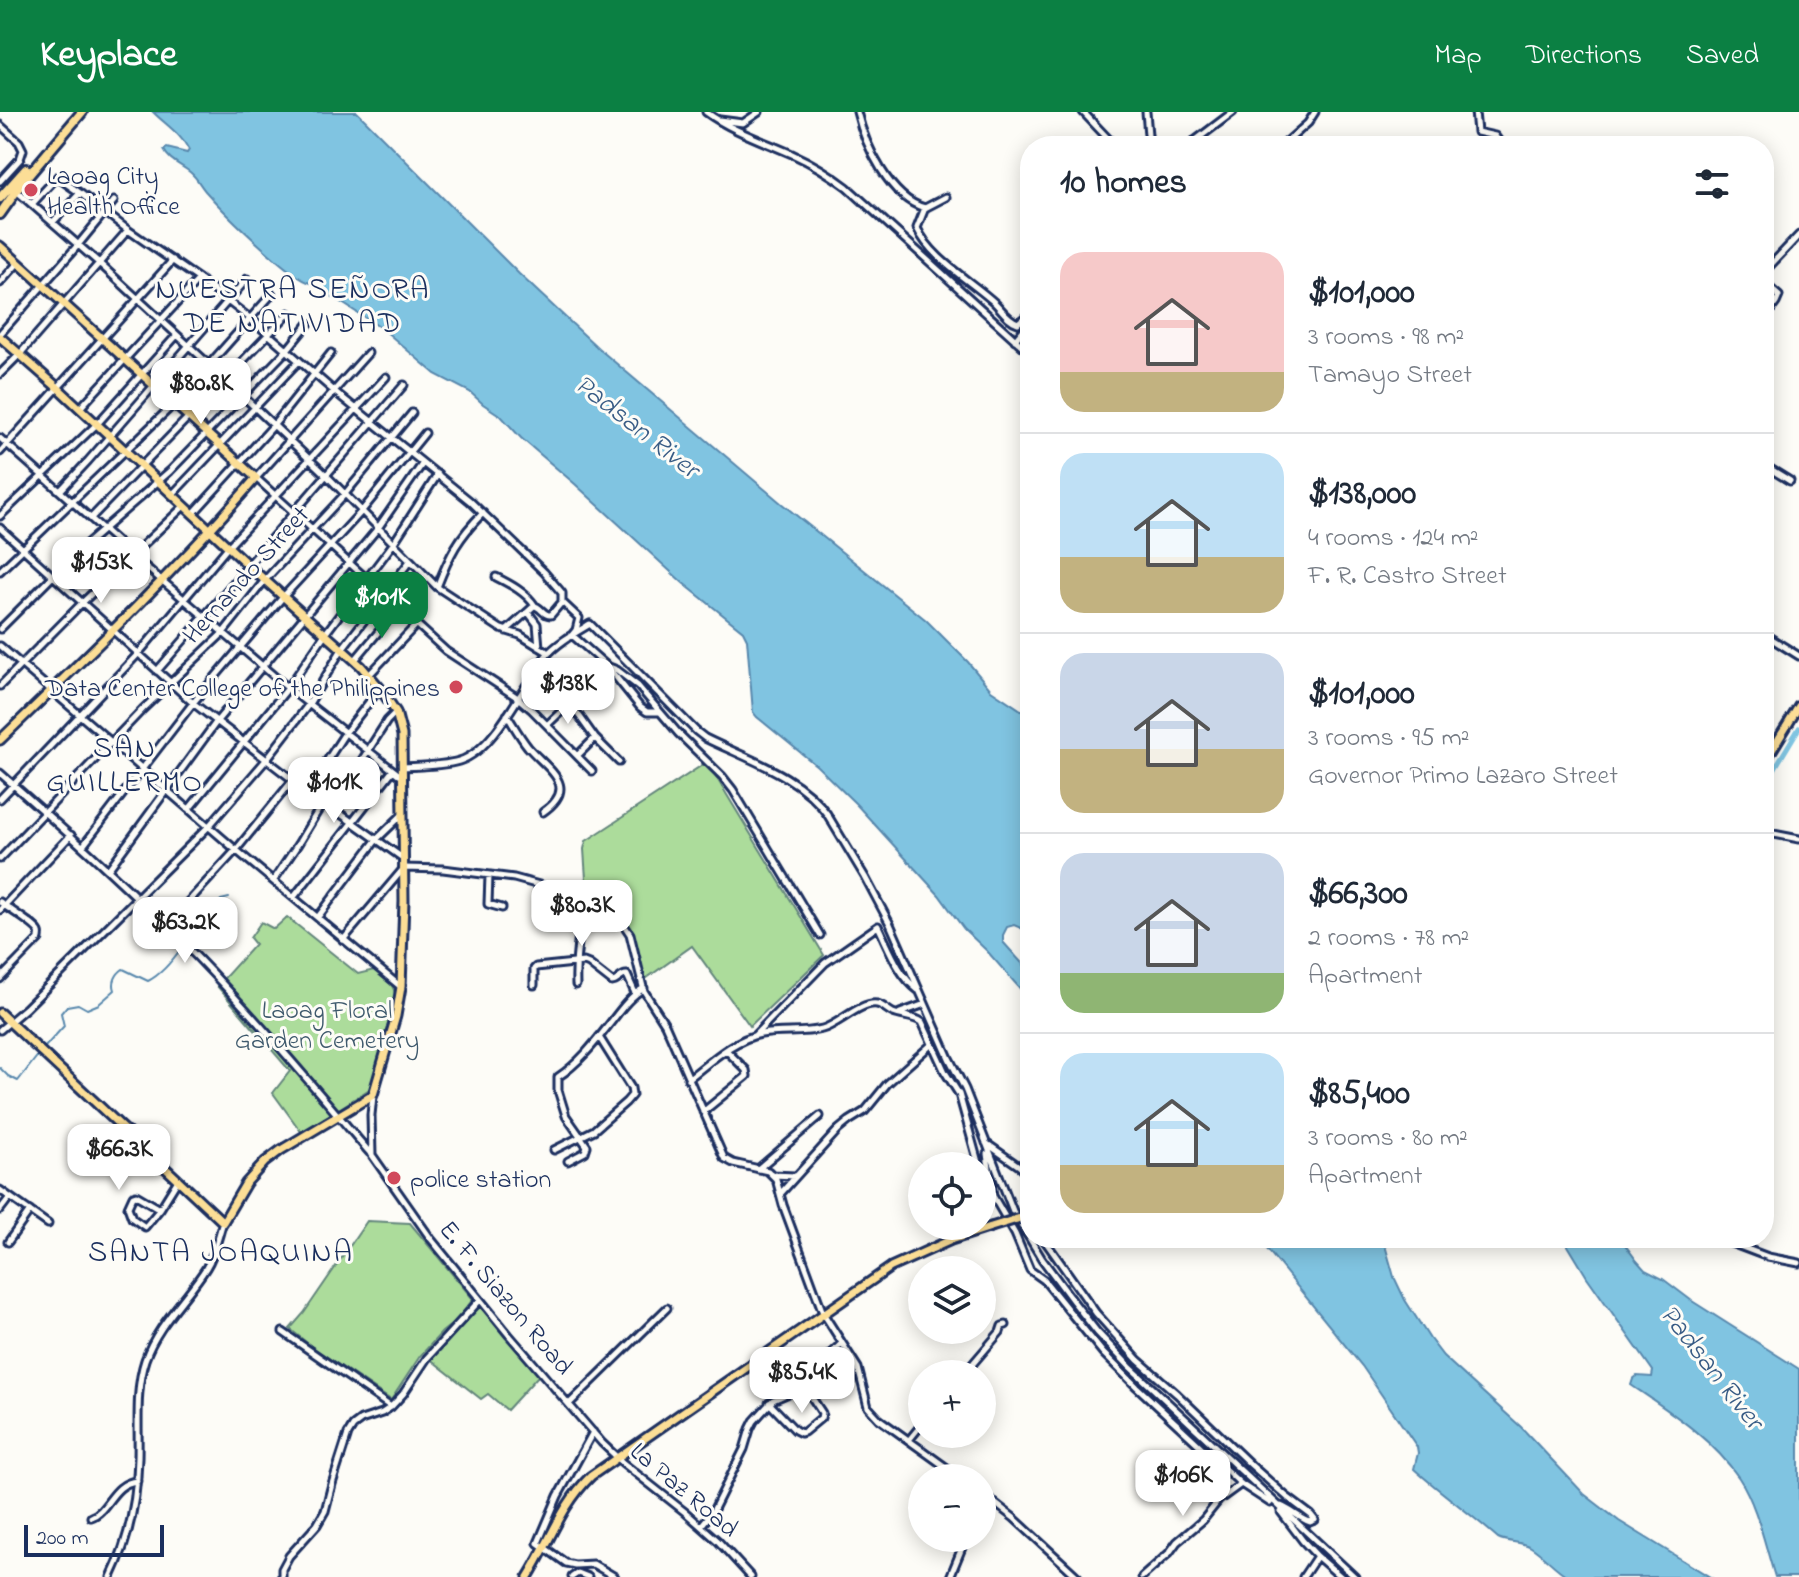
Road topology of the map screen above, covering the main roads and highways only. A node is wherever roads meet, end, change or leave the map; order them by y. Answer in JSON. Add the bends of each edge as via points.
{"nodes":[{"id":1,"x":75,"y":112,"type":"edge"},
{"id":2,"x":82,"y":112,"type":"edge"},
{"id":3,"x":40,"y":157,"type":"junction"},
{"id":4,"x":0,"y":198,"type":"edge"},
{"id":5,"x":0,"y":214,"type":"edge"},
{"id":6,"x":0,"y":246,"type":"edge"},
{"id":7,"x":0,"y":335,"type":"edge"},
{"id":8,"x":211,"y":531,"type":"junction"},
{"id":9,"x":1799,"y":706,"type":"edge"},
{"id":10,"x":0,"y":740,"type":"edge"},
{"id":11,"x":1774,"y":747,"type":"edge"},
{"id":12,"x":0,"y":1013,"type":"edge"},
{"id":13,"x":1020,"y":1218,"type":"edge"},
{"id":14,"x":528,"y":1577,"type":"edge"}],
"edges":[{"from":1,"to":3,"type":"highway"},
{"from":2,"to":3,"type":"highway"},
{"from":3,"to":4,"type":"highway"},
{"from":3,"to":5,"type":"highway"},
{"from":6,"to":8,"type":"main road","via":[[256,478]]},
{"from":7,"to":8,"type":"main road"},
{"from":8,"to":10,"type":"main road"},
{"from":8,"to":12,"type":"main road","via":[[355,660],[380,688],[401,728],[401,987],[373,1095],[265,1162],[223,1222]]},
{"from":9,"to":11,"type":"main road"},
{"from":13,"to":14,"type":"main road","bridge":true,"via":[[891,1267],[617,1457],[577,1490]]}]}
